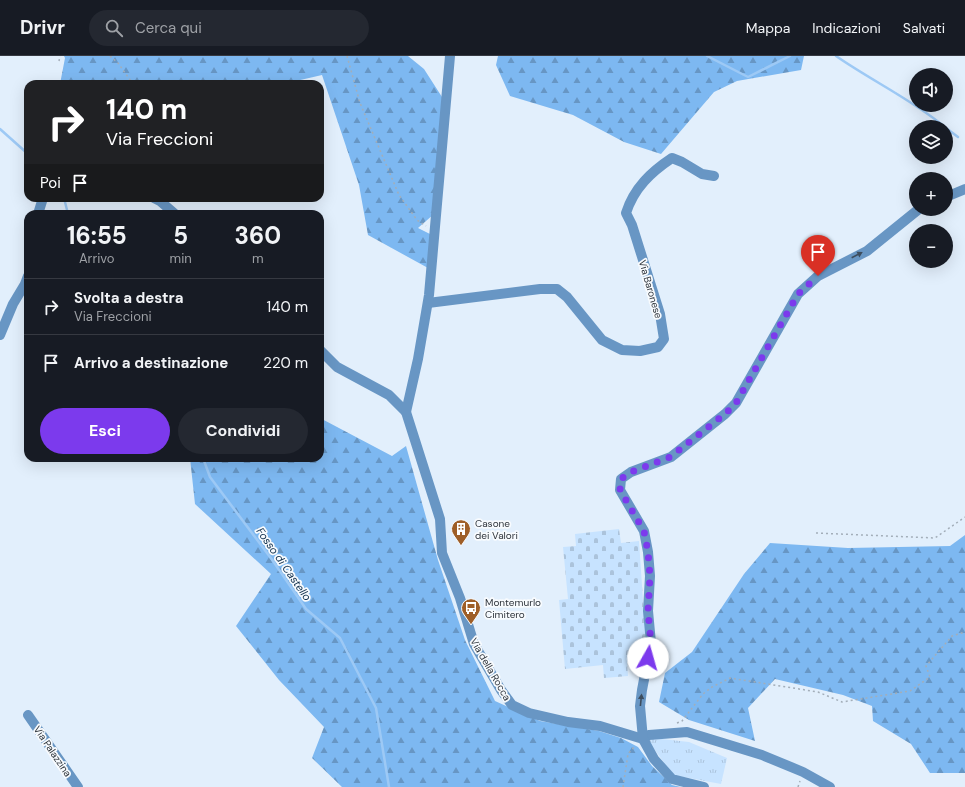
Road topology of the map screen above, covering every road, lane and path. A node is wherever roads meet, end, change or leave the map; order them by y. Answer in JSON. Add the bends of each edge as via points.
{"nodes":[{"id":1,"x":60,"y":56,"type":"edge"},
{"id":2,"x":110,"y":56,"type":"edge"},
{"id":3,"x":347,"y":56,"type":"edge"},
{"id":4,"x":450,"y":56,"type":"edge"},
{"id":5,"x":59,"y":61,"type":"dead end"},
{"id":6,"x":130,"y":80,"type":"edge"},
{"id":7,"x":714,"y":176,"type":"dead end"},
{"id":8,"x":965,"y":189,"type":"edge"},
{"id":9,"x":953,"y":194,"type":"edge"},
{"id":10,"x":161,"y":202,"type":"edge"},
{"id":11,"x":170,"y":210,"type":"edge"},
{"id":12,"x":910,"y":216,"type":"edge"},
{"id":13,"x":436,"y":232,"type":"junction"},
{"id":14,"x":24,"y":286,"type":"edge"},
{"id":15,"x":428,"y":303,"type":"junction"},
{"id":16,"x":0,"y":335,"type":"edge"},
{"id":17,"x":324,"y":354,"type":"edge"},
{"id":18,"x":406,"y":412,"type":"junction"},
{"id":19,"x":965,"y":517,"type":"edge"},
{"id":20,"x":816,"y":533,"type":"dead end"},
{"id":21,"x":965,"y":632,"type":"edge"},
{"id":22,"x":28,"y":715,"type":"dead end"},
{"id":23,"x":675,"y":723,"type":"dead end"},
{"id":24,"x":643,"y":739,"type":"junction"},
{"id":25,"x":78,"y":787,"type":"edge"},
{"id":26,"x":623,"y":787,"type":"edge"},
{"id":27,"x":704,"y":787,"type":"edge"},
{"id":28,"x":830,"y":787,"type":"edge"}],
"edges":[{"from":1,"to":5,"type":"path"},
{"from":2,"to":6,"type":"path"},
{"from":3,"to":13,"type":"path","via":[[360,103],[399,194],[417,220]]},
{"from":4,"to":13,"type":"street"},
{"from":7,"to":15,"type":"street","name":"Via Baronese","via":[[702,174],[672,158],[642,183],[626,213],[660,314],[664,339],[658,346],[640,352],[622,350],[602,340],[567,297],[557,289]]},
{"from":8,"to":9,"type":"street"},
{"from":10,"to":11,"type":"street"},
{"from":24,"to":12,"type":"street","one_way":true,"via":[[640,706],[651,643],[648,552],[644,531],[620,490],[621,479],[631,472],[670,457],[725,414],[736,403],[798,294],[818,276],[867,250]]},
{"from":13,"to":15,"type":"street"},
{"from":14,"to":16,"type":"street"},
{"from":15,"to":18,"type":"street"},
{"from":17,"to":18,"type":"street","via":[[337,367],[389,395]]},
{"from":18,"to":24,"type":"street","name":"Via della Rocca","via":[[440,519],[442,553],[460,598],[474,644],[501,690],[512,705],[536,714],[600,726]]},
{"from":19,"to":20,"type":"path","via":[[935,538]]},
{"from":21,"to":23,"type":"path","via":[[952,636],[926,666],[930,677],[910,691],[842,702],[818,692],[730,678],[703,694],[682,720]]},
{"from":22,"to":25,"type":"street","name":"Via Palazzina"},
{"from":24,"to":26,"type":"path","via":[[628,754]]},
{"from":24,"to":27,"type":"street","via":[[654,759],[672,779]]},
{"from":24,"to":28,"type":"street","via":[[649,735],[687,732],[762,755],[803,772]]}]}
